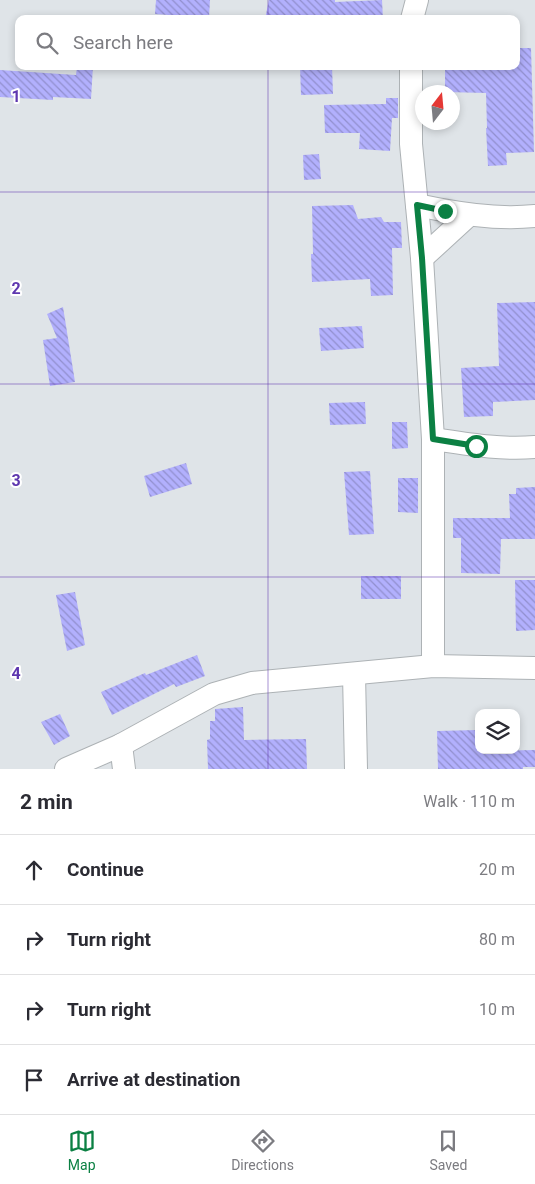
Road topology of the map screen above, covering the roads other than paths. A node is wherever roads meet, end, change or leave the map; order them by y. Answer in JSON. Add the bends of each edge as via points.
{"nodes":[{"id":1,"x":417,"y":0,"type":"edge"},
{"id":2,"x":413,"y":15,"type":"edge"},
{"id":3,"x":411,"y":70,"type":"edge"},
{"id":4,"x":417,"y":205,"type":"junction"},
{"id":5,"x":469,"y":215,"type":"junction"},
{"id":6,"x":535,"y":216,"type":"edge"},
{"id":7,"x":422,"y":258,"type":"junction"},
{"id":8,"x":433,"y":439,"type":"junction"},
{"id":9,"x":535,"y":447,"type":"edge"},
{"id":10,"x":433,"y":666,"type":"junction"},
{"id":11,"x":535,"y":668,"type":"edge"},
{"id":12,"x":354,"y":674,"type":"junction"},
{"id":13,"x":121,"y":745,"type":"junction"},
{"id":14,"x":66,"y":769,"type":"edge"},
{"id":15,"x":124,"y":769,"type":"edge"},
{"id":16,"x":356,"y":769,"type":"edge"}],
"edges":[{"from":1,"to":2,"type":"street"},
{"from":3,"to":4,"type":"street"},
{"from":4,"to":5,"type":"street"},
{"from":4,"to":7,"type":"street"},
{"from":5,"to":6,"type":"street"},
{"from":5,"to":7,"type":"street"},
{"from":7,"to":8,"type":"street"},
{"from":8,"to":9,"type":"street","via":[[514,449]]},
{"from":8,"to":10,"type":"street"},
{"from":10,"to":11,"type":"street"},
{"from":10,"to":12,"type":"street"},
{"from":12,"to":13,"type":"street","via":[[252,683],[214,694]]},
{"from":12,"to":16,"type":"street"},
{"from":13,"to":14,"type":"street"},
{"from":13,"to":15,"type":"street"}]}
